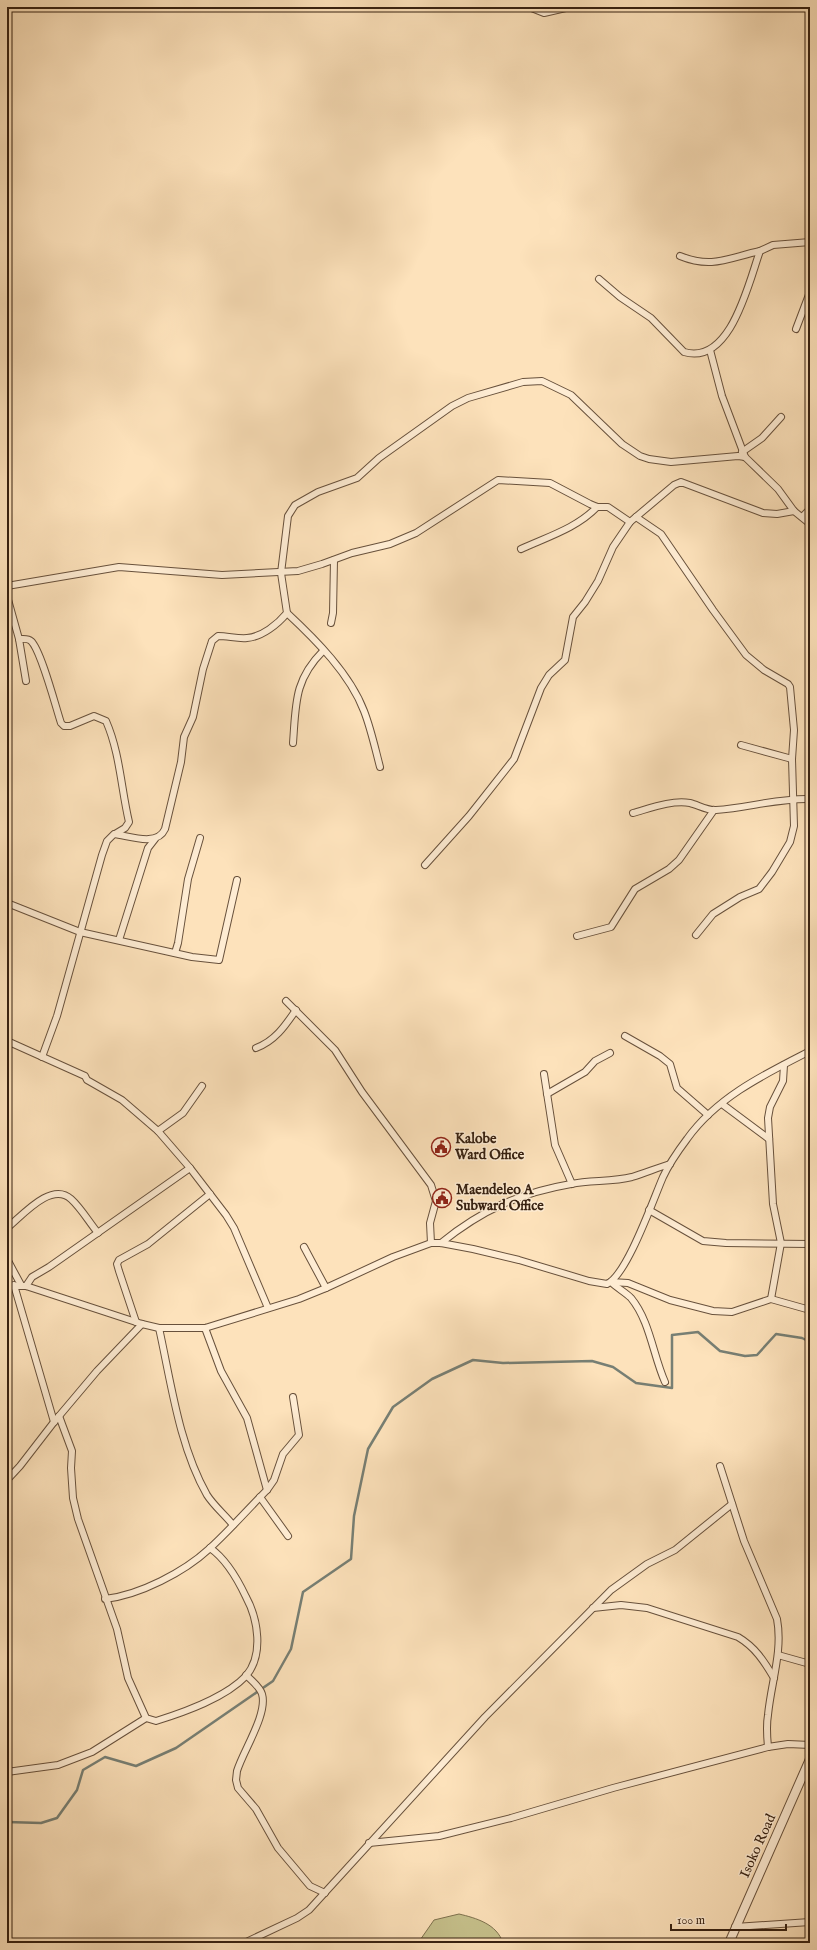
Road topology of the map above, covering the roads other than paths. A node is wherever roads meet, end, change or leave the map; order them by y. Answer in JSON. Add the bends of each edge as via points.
{"nodes":[{"id":1,"x":529,"y":7,"type":"edge"},
{"id":2,"x":570,"y":7,"type":"edge"},
{"id":3,"x":810,"y":242,"type":"edge"},
{"id":4,"x":760,"y":250,"type":"junction"},
{"id":5,"x":680,"y":256,"type":"dead end"},
{"id":6,"x":599,"y":279,"type":"dead end"},
{"id":7,"x":810,"y":292,"type":"edge"},
{"id":8,"x":796,"y":329,"type":"dead end"},
{"id":9,"x":710,"y":350,"type":"junction"},
{"id":10,"x":781,"y":417,"type":"dead end"},
{"id":11,"x":744,"y":455,"type":"junction"},
{"id":12,"x":597,"y":507,"type":"junction"},
{"id":13,"x":810,"y":508,"type":"edge"},
{"id":14,"x":794,"y":511,"type":"junction"},
{"id":15,"x":636,"y":517,"type":"junction"},
{"id":16,"x":802,"y":517,"type":"junction"},
{"id":17,"x":630,"y":522,"type":"junction"},
{"id":18,"x":810,"y":524,"type":"edge"},
{"id":19,"x":521,"y":549,"type":"dead end"},
{"id":20,"x":334,"y":560,"type":"junction"},
{"id":21,"x":281,"y":572,"type":"junction"},
{"id":22,"x":7,"y":586,"type":"edge"},
{"id":23,"x":7,"y":600,"type":"edge"},
{"id":24,"x":287,"y":613,"type":"junction"},
{"id":25,"x":330,"y":623,"type":"dead end"},
{"id":26,"x":19,"y":639,"type":"junction"},
{"id":27,"x":323,"y":651,"type":"junction"},
{"id":28,"x":26,"y":681,"type":"dead end"},
{"id":29,"x":293,"y":743,"type":"dead end"},
{"id":30,"x":741,"y":745,"type":"dead end"},
{"id":31,"x":792,"y":759,"type":"junction"},
{"id":32,"x":380,"y":767,"type":"dead end"},
{"id":33,"x":793,"y":798,"type":"junction"},
{"id":34,"x":810,"y":798,"type":"edge"},
{"id":35,"x":714,"y":810,"type":"junction"},
{"id":36,"x":633,"y":813,"type":"dead end"},
{"id":37,"x":114,"y":834,"type":"junction"},
{"id":38,"x":200,"y":838,"type":"dead end"},
{"id":39,"x":155,"y":839,"type":"junction"},
{"id":40,"x":425,"y":865,"type":"dead end"},
{"id":41,"x":237,"y":880,"type":"dead end"},
{"id":42,"x":7,"y":903,"type":"edge"},
{"id":43,"x":80,"y":932,"type":"junction"},
{"id":44,"x":696,"y":935,"type":"dead end"},
{"id":45,"x":577,"y":936,"type":"dead end"},
{"id":46,"x":119,"y":940,"type":"junction"},
{"id":47,"x":175,"y":953,"type":"junction"},
{"id":48,"x":286,"y":1001,"type":"dead end"},
{"id":49,"x":296,"y":1010,"type":"junction"},
{"id":50,"x":625,"y":1036,"type":"dead end"},
{"id":51,"x":7,"y":1040,"type":"edge"},
{"id":52,"x":256,"y":1048,"type":"dead end"},
{"id":53,"x":810,"y":1051,"type":"edge"},
{"id":54,"x":610,"y":1053,"type":"dead end"},
{"id":55,"x":42,"y":1058,"type":"junction"},
{"id":56,"x":784,"y":1064,"type":"junction"},
{"id":57,"x":544,"y":1074,"type":"dead end"},
{"id":58,"x":202,"y":1086,"type":"dead end"},
{"id":59,"x":547,"y":1094,"type":"junction"},
{"id":60,"x":722,"y":1104,"type":"junction"},
{"id":61,"x":708,"y":1115,"type":"junction"},
{"id":62,"x":158,"y":1131,"type":"junction"},
{"id":63,"x":769,"y":1139,"type":"junction"},
{"id":64,"x":670,"y":1164,"type":"junction"},
{"id":65,"x":190,"y":1168,"type":"junction"},
{"id":66,"x":572,"y":1184,"type":"junction"},
{"id":67,"x":210,"y":1194,"type":"junction"},
{"id":68,"x":649,"y":1210,"type":"junction"},
{"id":69,"x":7,"y":1228,"type":"edge"},
{"id":70,"x":98,"y":1233,"type":"junction"},
{"id":71,"x":431,"y":1243,"type":"junction"},
{"id":72,"x":442,"y":1243,"type":"junction"},
{"id":73,"x":781,"y":1243,"type":"junction"},
{"id":74,"x":810,"y":1244,"type":"edge"},
{"id":75,"x":304,"y":1247,"type":"dead end"},
{"id":76,"x":7,"y":1259,"type":"edge"},
{"id":77,"x":611,"y":1282,"type":"junction"},
{"id":78,"x":10,"y":1285,"type":"edge"},
{"id":79,"x":24,"y":1286,"type":"junction"},
{"id":80,"x":326,"y":1288,"type":"junction"},
{"id":81,"x":771,"y":1299,"type":"junction"},
{"id":82,"x":268,"y":1308,"type":"junction"},
{"id":83,"x":810,"y":1310,"type":"edge"},
{"id":84,"x":139,"y":1323,"type":"junction"},
{"id":85,"x":159,"y":1328,"type":"junction"},
{"id":86,"x":205,"y":1328,"type":"junction"},
{"id":87,"x":665,"y":1382,"type":"dead end"},
{"id":88,"x":293,"y":1397,"type":"dead end"},
{"id":89,"x":59,"y":1416,"type":"junction"},
{"id":90,"x":54,"y":1422,"type":"junction"},
{"id":91,"x":720,"y":1466,"type":"dead end"},
{"id":92,"x":7,"y":1480,"type":"edge"},
{"id":93,"x":267,"y":1490,"type":"junction"},
{"id":94,"x":260,"y":1497,"type":"junction"},
{"id":95,"x":732,"y":1504,"type":"junction"},
{"id":96,"x":233,"y":1525,"type":"junction"},
{"id":97,"x":288,"y":1536,"type":"dead end"},
{"id":98,"x":210,"y":1548,"type":"junction"},
{"id":99,"x":105,"y":1599,"type":"junction"},
{"id":100,"x":593,"y":1608,"type":"junction"},
{"id":101,"x":778,"y":1655,"type":"junction"},
{"id":102,"x":810,"y":1664,"type":"edge"},
{"id":103,"x":246,"y":1675,"type":"junction"},
{"id":104,"x":774,"y":1678,"type":"junction"},
{"id":105,"x":146,"y":1718,"type":"junction"},
{"id":106,"x":810,"y":1745,"type":"edge"},
{"id":107,"x":768,"y":1746,"type":"junction"},
{"id":108,"x":810,"y":1759,"type":"edge"},
{"id":109,"x":7,"y":1772,"type":"edge"},
{"id":110,"x":369,"y":1843,"type":"junction"},
{"id":111,"x":325,"y":1893,"type":"junction"},
{"id":112,"x":810,"y":1922,"type":"edge"},
{"id":113,"x":736,"y":1928,"type":"junction"},
{"id":114,"x":244,"y":1943,"type":"edge"},
{"id":115,"x":729,"y":1943,"type":"edge"}],
"edges":[{"from":1,"to":2,"type":"street","via":[[544,13]]},
{"from":3,"to":4,"type":"street","via":[[773,245]]},
{"from":4,"to":5,"type":"street","via":[[715,263]]},
{"from":4,"to":9,"type":"street","via":[[732,325]]},
{"from":6,"to":9,"type":"street","via":[[651,318],[684,352]]},
{"from":7,"to":8,"type":"street"},
{"from":9,"to":11,"type":"street","via":[[722,396]]},
{"from":10,"to":11,"type":"street"},
{"from":11,"to":14,"type":"street","via":[[778,489]]},
{"from":11,"to":21,"type":"street","via":[[671,462],[649,460],[622,444],[571,395],[542,381],[523,382],[460,401],[379,458],[357,478],[318,492],[295,506],[288,516]]},
{"from":12,"to":17,"type":"street","via":[[608,507]]},
{"from":12,"to":19,"type":"street","via":[[573,526]]},
{"from":12,"to":20,"type":"street","via":[[550,483],[498,480],[416,533],[390,544]]},
{"from":13,"to":16,"type":"street"},
{"from":14,"to":15,"type":"street","via":[[763,513],[681,482]]},
{"from":14,"to":16,"type":"street"},
{"from":15,"to":17,"type":"street"},
{"from":15,"to":31,"type":"street","via":[[660,534],[746,655],[764,670],[788,684],[794,730]]},
{"from":16,"to":18,"type":"street"},
{"from":17,"to":40,"type":"street","via":[[613,546],[598,581],[573,617],[564,660],[549,675],[541,688],[514,759],[474,810]]},
{"from":20,"to":21,"type":"street","via":[[298,571]]},
{"from":20,"to":25,"type":"street","via":[[333,613]]},
{"from":21,"to":22,"type":"street","via":[[222,575],[119,567]]},
{"from":21,"to":24,"type":"street"},
{"from":23,"to":26,"type":"street"},
{"from":24,"to":27,"type":"street"},
{"from":24,"to":39,"type":"street","via":[[273,627],[257,635],[247,638],[218,636],[212,641],[193,717],[184,737],[181,762],[165,829],[163,834]]},
{"from":26,"to":28,"type":"street"},
{"from":26,"to":37,"type":"street","via":[[27,639],[33,644],[64,726],[94,716],[106,721],[117,755],[129,822],[125,828]]},
{"from":27,"to":29,"type":"street","via":[[311,663],[300,684]]},
{"from":27,"to":32,"type":"street","via":[[340,669],[355,692]]},
{"from":30,"to":31,"type":"street"},
{"from":31,"to":33,"type":"street"},
{"from":33,"to":34,"type":"street"},
{"from":33,"to":35,"type":"street","via":[[743,808]]},
{"from":33,"to":44,"type":"street","via":[[793,833],[772,872],[759,890],[713,914]]},
{"from":35,"to":36,"type":"street","via":[[682,803]]},
{"from":35,"to":45,"type":"street","via":[[679,860],[669,869],[635,889],[611,927]]},
{"from":37,"to":39,"type":"street"},
{"from":37,"to":43,"type":"street","via":[[103,850]]},
{"from":38,"to":47,"type":"street","via":[[188,879]]},
{"from":39,"to":46,"type":"street","via":[[148,848]]},
{"from":41,"to":47,"type":"street","via":[[219,960]]},
{"from":42,"to":43,"type":"street"},
{"from":43,"to":46,"type":"street"},
{"from":43,"to":55,"type":"street","via":[[57,1016]]},
{"from":46,"to":47,"type":"street"},
{"from":48,"to":49,"type":"street"},
{"from":49,"to":52,"type":"street","via":[[276,1036]]},
{"from":49,"to":71,"type":"street","via":[[335,1050],[362,1092],[431,1185],[436,1202],[430,1223]]},
{"from":50,"to":61,"type":"street","via":[[670,1064],[677,1088]]},
{"from":51,"to":55,"type":"street"},
{"from":53,"to":56,"type":"street"},
{"from":54,"to":59,"type":"street","via":[[594,1061],[585,1072]]},
{"from":55,"to":62,"type":"street","via":[[85,1076],[87,1080],[122,1100]]},
{"from":56,"to":60,"type":"street","via":[[752,1082]]},
{"from":56,"to":63,"type":"street","via":[[783,1081],[770,1107]]},
{"from":57,"to":59,"type":"street"},
{"from":58,"to":62,"type":"street","via":[[183,1113]]},
{"from":59,"to":66,"type":"street","via":[[555,1145]]},
{"from":60,"to":61,"type":"street"},
{"from":60,"to":63,"type":"street"},
{"from":61,"to":64,"type":"street"},
{"from":62,"to":65,"type":"street"},
{"from":63,"to":73,"type":"street","via":[[773,1204]]},
{"from":64,"to":66,"type":"street","via":[[611,1181]]},
{"from":64,"to":68,"type":"street"},
{"from":65,"to":67,"type":"street"},
{"from":65,"to":70,"type":"street"},
{"from":66,"to":72,"type":"street","via":[[540,1191],[491,1208]]},
{"from":67,"to":82,"type":"street","via":[[234,1228]]},
{"from":67,"to":84,"type":"street","via":[[148,1244],[119,1260],[119,1271]]},
{"from":68,"to":73,"type":"street","via":[[704,1241],[726,1244]]},
{"from":68,"to":77,"type":"street","via":[[617,1277]]},
{"from":69,"to":70,"type":"street","via":[[39,1202],[56,1193],[72,1199]]},
{"from":70,"to":79,"type":"street","via":[[32,1277]]},
{"from":71,"to":72,"type":"street"},
{"from":71,"to":80,"type":"street","via":[[393,1257]]},
{"from":72,"to":77,"type":"street","via":[[519,1260],[602,1284]]},
{"from":73,"to":74,"type":"street"},
{"from":73,"to":81,"type":"street"},
{"from":75,"to":80,"type":"street"},
{"from":76,"to":79,"type":"street"},
{"from":77,"to":81,"type":"street","via":[[628,1283],[670,1300],[713,1311],[732,1312]]},
{"from":77,"to":87,"type":"street","via":[[630,1297],[638,1309]]},
{"from":78,"to":79,"type":"street"},
{"from":78,"to":90,"type":"street"},
{"from":79,"to":84,"type":"street"},
{"from":80,"to":82,"type":"street"},
{"from":81,"to":83,"type":"street"},
{"from":82,"to":86,"type":"street"},
{"from":84,"to":85,"type":"street"},
{"from":84,"to":89,"type":"street"},
{"from":85,"to":86,"type":"street"},
{"from":85,"to":96,"type":"street","via":[[184,1436],[200,1480],[212,1502]]},
{"from":86,"to":93,"type":"street","via":[[221,1371],[247,1418]]},
{"from":88,"to":93,"type":"street","via":[[299,1435],[283,1454],[274,1480]]},
{"from":89,"to":90,"type":"street"},
{"from":89,"to":99,"type":"street","via":[[72,1451],[73,1491],[78,1519]]},
{"from":90,"to":92,"type":"street"},
{"from":91,"to":95,"type":"street"},
{"from":93,"to":94,"type":"street"},
{"from":94,"to":96,"type":"street"},
{"from":94,"to":97,"type":"street"},
{"from":95,"to":100,"type":"street","via":[[675,1550],[647,1564],[617,1584]]},
{"from":95,"to":101,"type":"street","via":[[744,1541],[777,1619],[780,1643]]},
{"from":96,"to":98,"type":"street"},
{"from":98,"to":99,"type":"street","via":[[153,1585],[129,1595]]},
{"from":98,"to":103,"type":"street","via":[[233,1574],[253,1612],[257,1632],[256,1654]]},
{"from":99,"to":105,"type":"street","via":[[117,1629],[128,1678]]},
{"from":100,"to":104,"type":"street","via":[[622,1605],[647,1608],[738,1637],[758,1652]]},
{"from":100,"to":110,"type":"street","via":[[485,1717]]},
{"from":101,"to":102,"type":"street"},
{"from":101,"to":104,"type":"street"},
{"from":103,"to":105,"type":"street","via":[[222,1693],[192,1708],[156,1721]]},
{"from":103,"to":111,"type":"street","via":[[262,1693],[260,1717],[239,1764],[236,1784],[256,1809],[278,1848],[309,1884]]},
{"from":104,"to":107,"type":"street","via":[[768,1714]]},
{"from":105,"to":109,"type":"street","via":[[92,1752],[58,1766]]},
{"from":106,"to":107,"type":"street"},
{"from":107,"to":110,"type":"street","via":[[439,1836]]},
{"from":108,"to":113,"type":"street","name":"Isoko Road"},
{"from":110,"to":111,"type":"street"},
{"from":111,"to":114,"type":"street","via":[[297,1918]]},
{"from":112,"to":113,"type":"street"},
{"from":113,"to":115,"type":"street","name":"Isoko Road"}]}
